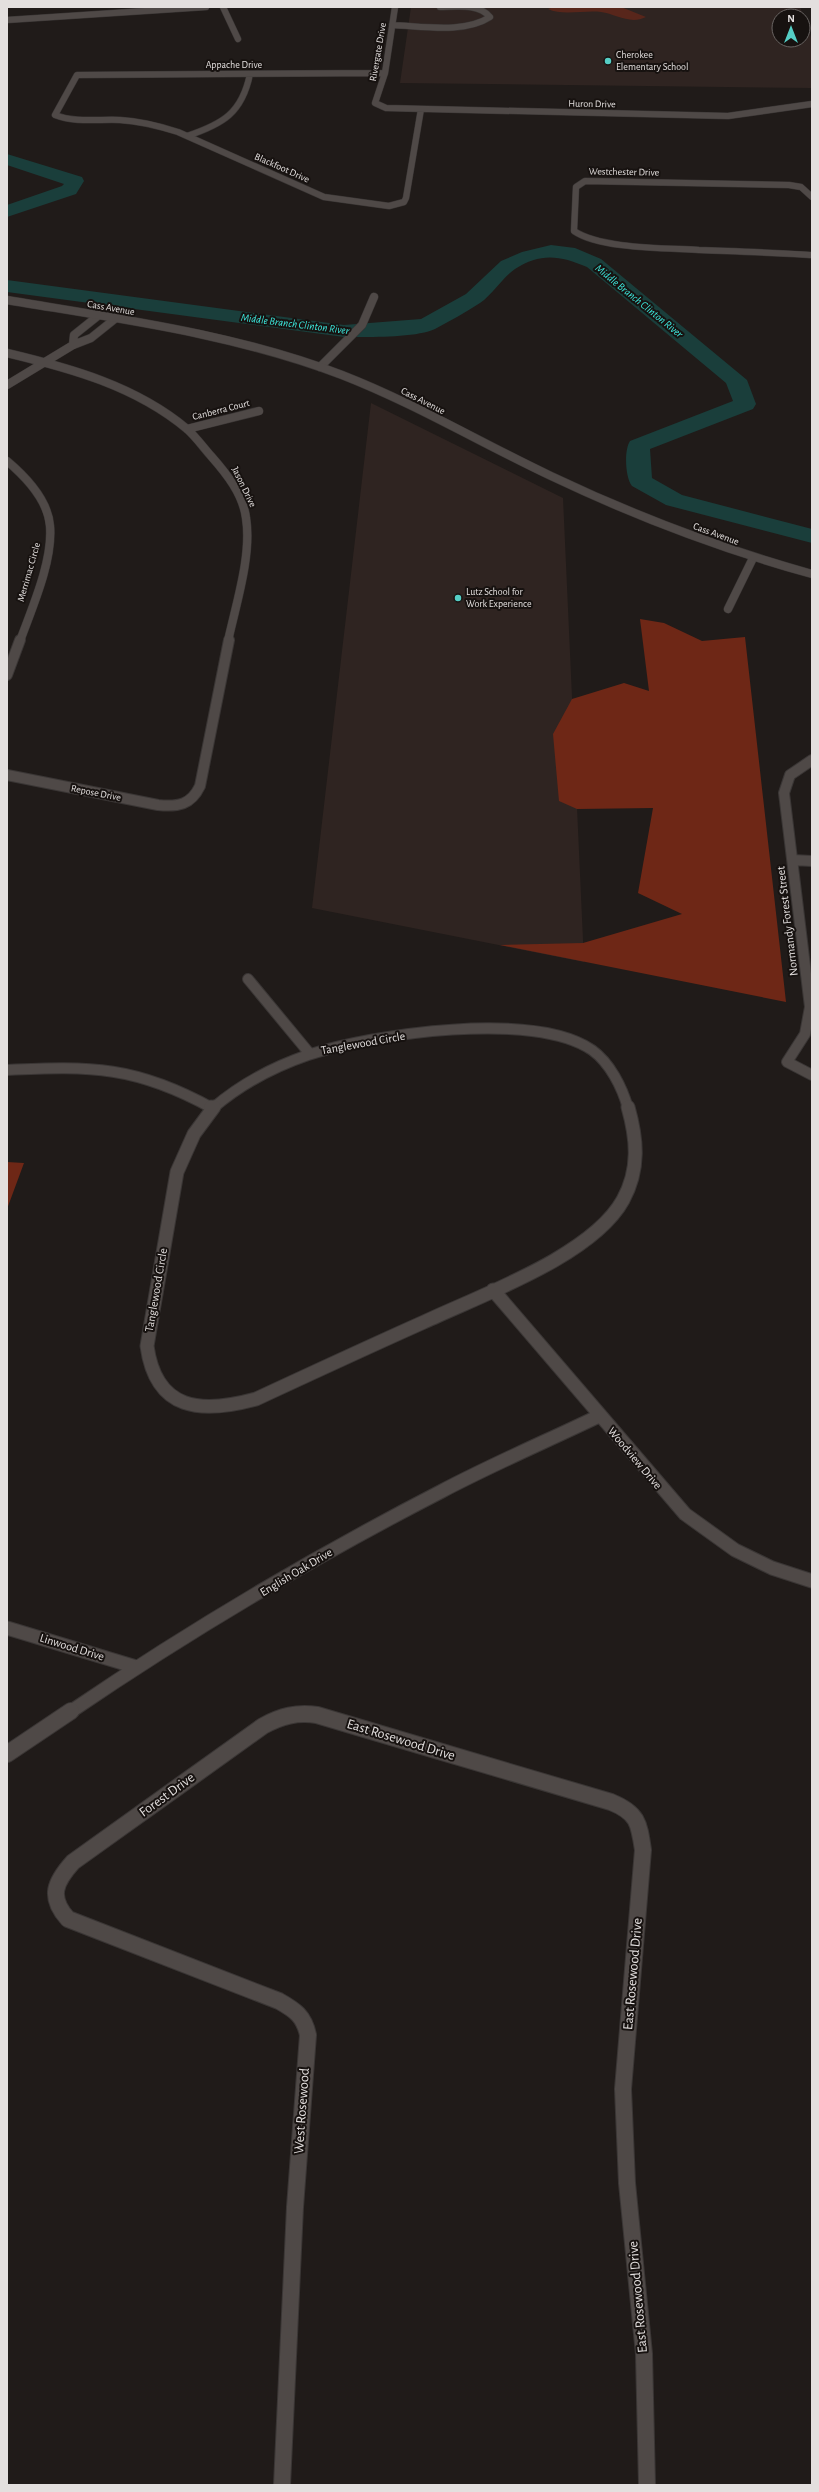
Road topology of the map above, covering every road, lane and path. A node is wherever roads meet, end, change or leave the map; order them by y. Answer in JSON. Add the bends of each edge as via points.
{"nodes":[{"id":1,"x":206,"y":7,"type":"edge"},
{"id":2,"x":223,"y":7,"type":"edge"},
{"id":3,"x":395,"y":7,"type":"edge"},
{"id":4,"x":440,"y":7,"type":"edge"},
{"id":5,"x":7,"y":20,"type":"edge"},
{"id":6,"x":392,"y":24,"type":"junction"},
{"id":7,"x":238,"y":39,"type":"dead end"},
{"id":8,"x":385,"y":73,"type":"junction"},
{"id":9,"x":250,"y":74,"type":"junction"},
{"id":10,"x":377,"y":100,"type":"joint"},
{"id":11,"x":812,"y":104,"type":"edge"},
{"id":12,"x":421,"y":109,"type":"junction"},
{"id":13,"x":65,"y":119,"type":"joint"},
{"id":14,"x":187,"y":136,"type":"junction"},
{"id":15,"x":812,"y":197,"type":"edge"},
{"id":16,"x":812,"y":254,"type":"edge"},
{"id":17,"x":374,"y":297,"type":"dead end"},
{"id":18,"x":7,"y":300,"type":"edge"},
{"id":19,"x":99,"y":315,"type":"junction"},
{"id":20,"x":116,"y":318,"type":"junction"},
{"id":21,"x":72,"y":345,"type":"junction"},
{"id":22,"x":7,"y":353,"type":"edge"},
{"id":23,"x":46,"y":362,"type":"junction"},
{"id":24,"x":320,"y":367,"type":"junction"},
{"id":25,"x":7,"y":385,"type":"edge"},
{"id":26,"x":259,"y":411,"type":"dead end"},
{"id":27,"x":187,"y":429,"type":"junction"},
{"id":28,"x":7,"y":461,"type":"edge"},
{"id":29,"x":753,"y":558,"type":"junction"},
{"id":30,"x":812,"y":574,"type":"edge"},
{"id":31,"x":728,"y":609,"type":"dead end"},
{"id":32,"x":7,"y":675,"type":"edge"},
{"id":33,"x":812,"y":760,"type":"edge"},
{"id":34,"x":7,"y":775,"type":"edge"},
{"id":35,"x":186,"y":804,"type":"joint"},
{"id":36,"x":793,"y":860,"type":"junction"},
{"id":37,"x":812,"y":861,"type":"edge"},
{"id":38,"x":810,"y":976,"type":"edge"},
{"id":39,"x":248,"y":979,"type":"dead end"},
{"id":40,"x":310,"y":1054,"type":"junction"},
{"id":41,"x":7,"y":1070,"type":"edge"},
{"id":42,"x":812,"y":1075,"type":"edge"},
{"id":43,"x":213,"y":1108,"type":"junction"},
{"id":44,"x":493,"y":1290,"type":"junction"},
{"id":45,"x":599,"y":1416,"type":"junction"},
{"id":46,"x":812,"y":1581,"type":"edge"},
{"id":47,"x":7,"y":1628,"type":"edge"},
{"id":48,"x":136,"y":1667,"type":"junction"},
{"id":49,"x":300,"y":1712,"type":"joint"},
{"id":50,"x":7,"y":1754,"type":"edge"},
{"id":51,"x":56,"y":1899,"type":"joint"},
{"id":52,"x":282,"y":2485,"type":"edge"},
{"id":53,"x":647,"y":2485,"type":"edge"}],
"edges":[{"from":1,"to":5,"type":"street"},
{"from":2,"to":7,"type":"street"},
{"from":3,"to":6,"type":"street","name":"Rivergate Drive"},
{"from":4,"to":6,"type":"street","via":[[475,8],[486,12],[490,17],[483,22],[465,26]]},
{"from":6,"to":8,"type":"street","name":"Rivergate Drive"},
{"from":8,"to":9,"type":"street","name":"Appache Drive"},
{"from":8,"to":10,"type":"street","name":"Rivergate Drive"},
{"from":9,"to":13,"type":"street","name":"Appache Drive","via":[[84,74],[75,77],[71,90],[55,115]]},
{"from":9,"to":14,"type":"street","via":[[247,92],[231,115],[214,127]]},
{"from":10,"to":12,"type":"street","name":"Huron Drive","via":[[376,104],[386,108]]},
{"from":11,"to":12,"type":"street","name":"Huron Drive","via":[[728,116]]},
{"from":12,"to":14,"type":"street","name":"Blackfoot Drive","via":[[406,198],[404,202],[389,206],[341,200],[311,192]]},
{"from":13,"to":14,"type":"street","name":"Blackfoot Drive","via":[[140,122],[165,127]]},
{"from":15,"to":16,"type":"street","name":"Westchester Drive","via":[[801,187],[789,185],[585,181],[576,187],[574,231],[582,236],[634,246]]},
{"from":17,"to":24,"type":"street","via":[[362,325]]},
{"from":18,"to":19,"type":"street","name":"Cass Avenue"},
{"from":19,"to":20,"type":"street","name":"Cass Avenue"},
{"from":19,"to":21,"type":"street","via":[[74,335]]},
{"from":20,"to":21,"type":"street","via":[[91,338]]},
{"from":20,"to":24,"type":"street","name":"Cass Avenue","via":[[240,344]]},
{"from":21,"to":23,"type":"street"},
{"from":22,"to":23,"type":"street","name":"Jason Drive"},
{"from":23,"to":25,"type":"street"},
{"from":23,"to":27,"type":"street","name":"Jason Drive","via":[[125,391],[170,416]]},
{"from":24,"to":29,"type":"street","name":"Cass Avenue","via":[[396,399],[619,508]]},
{"from":26,"to":27,"type":"street","name":"Canberra Court"},
{"from":27,"to":35,"type":"street","name":"Jason Drive","via":[[222,468],[244,510],[247,525],[244,560],[200,786],[196,795]]},
{"from":28,"to":32,"type":"street","name":"Merrimac Circle","via":[[25,477],[46,511],[50,534],[45,562]]},
{"from":29,"to":30,"type":"street","name":"Cass Avenue"},
{"from":29,"to":31,"type":"street"},
{"from":33,"to":36,"type":"street","name":"Normandy Forest Street","via":[[793,772],[785,788],[784,801]]},
{"from":34,"to":35,"type":"street","name":"Repose Drive","via":[[158,805]]},
{"from":36,"to":37,"type":"street"},
{"from":36,"to":38,"type":"street","name":"Normandy Forest Street"},
{"from":38,"to":42,"type":"street","name":"Normandy Forest Street","via":[[808,1027],[802,1041],[787,1062]]},
{"from":39,"to":40,"type":"street"},
{"from":40,"to":43,"type":"street","name":"Tanglewood Circle","via":[[259,1077]]},
{"from":40,"to":44,"type":"street","name":"Tanglewood Circle","via":[[343,1045],[409,1035],[490,1028],[565,1039],[591,1048],[601,1057],[625,1098],[636,1135],[637,1165],[628,1193],[609,1218],[577,1246],[542,1267]]},
{"from":41,"to":43,"type":"street","via":[[78,1068],[116,1071],[169,1086]]},
{"from":43,"to":44,"type":"street","name":"Tanglewood Circle","via":[[204,1118],[187,1148],[175,1181],[147,1346],[150,1373],[172,1397],[198,1406],[215,1407],[243,1403]]},
{"from":44,"to":45,"type":"street","name":"Woodview Drive"},
{"from":45,"to":46,"type":"street","name":"Woodview Drive","via":[[696,1526],[729,1548]]},
{"from":45,"to":48,"type":"street","name":"English Oak Drive","via":[[388,1518]]},
{"from":47,"to":48,"type":"street","name":"Linwood Drive"},
{"from":48,"to":50,"type":"street","name":"English Oak Drive"},
{"from":49,"to":51,"type":"street","name":"Forest Drive","via":[[280,1716],[263,1726],[73,1862],[61,1875],[56,1886]]},
{"from":49,"to":53,"type":"street","name":"East Rosewood Drive","via":[[611,1802],[627,1808],[638,1819],[643,1850],[623,2089],[627,2183],[644,2354]]},
{"from":51,"to":52,"type":"street","name":"West Rosewood","via":[[59,1912],[82,1926],[279,2001],[300,2012],[306,2021],[308,2035],[295,2207]]}]}
